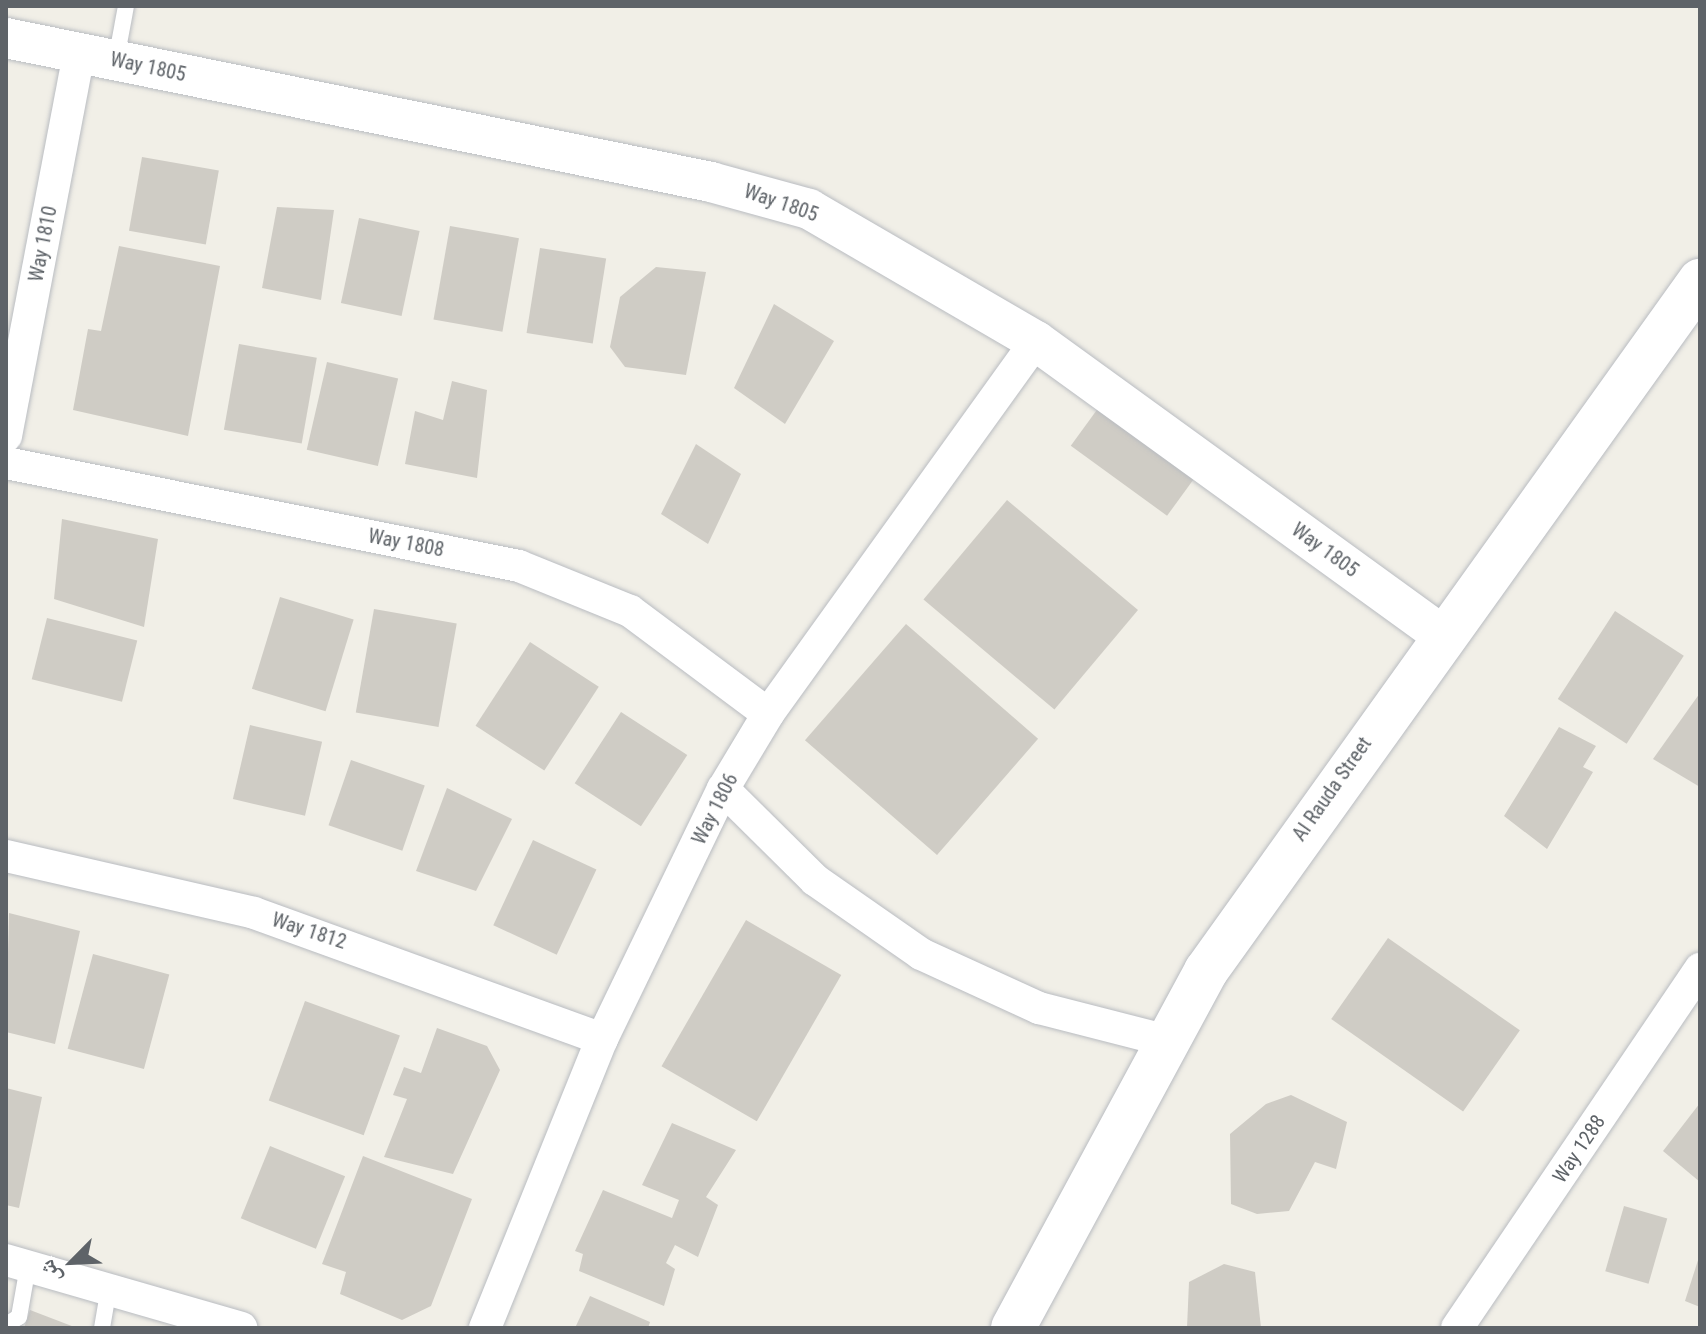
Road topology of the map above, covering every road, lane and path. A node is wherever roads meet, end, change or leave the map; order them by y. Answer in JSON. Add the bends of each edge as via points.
{"nodes":[{"id":1,"x":126,"y":6,"type":"edge"},
{"id":2,"x":6,"y":38,"type":"edge"},
{"id":3,"x":98,"y":57,"type":"junction"},
{"id":4,"x":1700,"y":281,"type":"edge"},
{"id":5,"x":1036,"y":341,"type":"junction"},
{"id":6,"x":6,"y":436,"type":"edge"},
{"id":7,"x":6,"y":463,"type":"edge"},
{"id":8,"x":1442,"y":635,"type":"junction"},
{"id":9,"x":768,"y":714,"type":"junction"},
{"id":10,"x":723,"y":789,"type":"junction"},
{"id":11,"x":6,"y":856,"type":"edge"},
{"id":12,"x":1700,"y":969,"type":"edge"},
{"id":13,"x":602,"y":1039,"type":"junction"},
{"id":14,"x":1164,"y":1040,"type":"junction"},
{"id":15,"x":17,"y":1263,"type":"edge"},
{"id":16,"x":110,"y":1286,"type":"junction"},
{"id":17,"x":6,"y":1325,"type":"edge"},
{"id":18,"x":229,"y":1326,"type":"edge"},
{"id":19,"x":102,"y":1328,"type":"edge"},
{"id":20,"x":485,"y":1328,"type":"edge"},
{"id":21,"x":1013,"y":1328,"type":"edge"},
{"id":22,"x":1457,"y":1328,"type":"edge"}],
"edges":[{"from":1,"to":3,"type":"lane"},
{"from":2,"to":3,"type":"street","name":"Way 1805"},
{"from":3,"to":5,"type":"street","name":"Way 1805","via":[[763,194],[848,230]]},
{"from":3,"to":6,"type":"street","name":"Way 1810"},
{"from":4,"to":8,"type":"main road","name":"Al Rauda Street"},
{"from":5,"to":8,"type":"street","name":"Way 1805"},
{"from":5,"to":9,"type":"street","name":"Way 1806"},
{"from":7,"to":9,"type":"street","name":"Way 1808","via":[[519,566],[630,611]]},
{"from":8,"to":14,"type":"main road","name":"Al Rauda Street"},
{"from":9,"to":10,"type":"street","name":"Way 1806"},
{"from":10,"to":13,"type":"street","name":"Way 1806"},
{"from":10,"to":14,"type":"street","via":[[815,880],[921,954],[1039,1008]]},
{"from":11,"to":13,"type":"street","name":"Way 1812","via":[[254,913]]},
{"from":12,"to":22,"type":"street","name":"Way 1288"},
{"from":13,"to":20,"type":"street","name":"Way 1806"},
{"from":14,"to":21,"type":"main road","name":"Al Rauda Street"},
{"from":15,"to":16,"type":"street"},
{"from":15,"to":17,"type":"lane","via":[[19,1317]]},
{"from":16,"to":18,"type":"street"},
{"from":16,"to":19,"type":"lane"}]}
